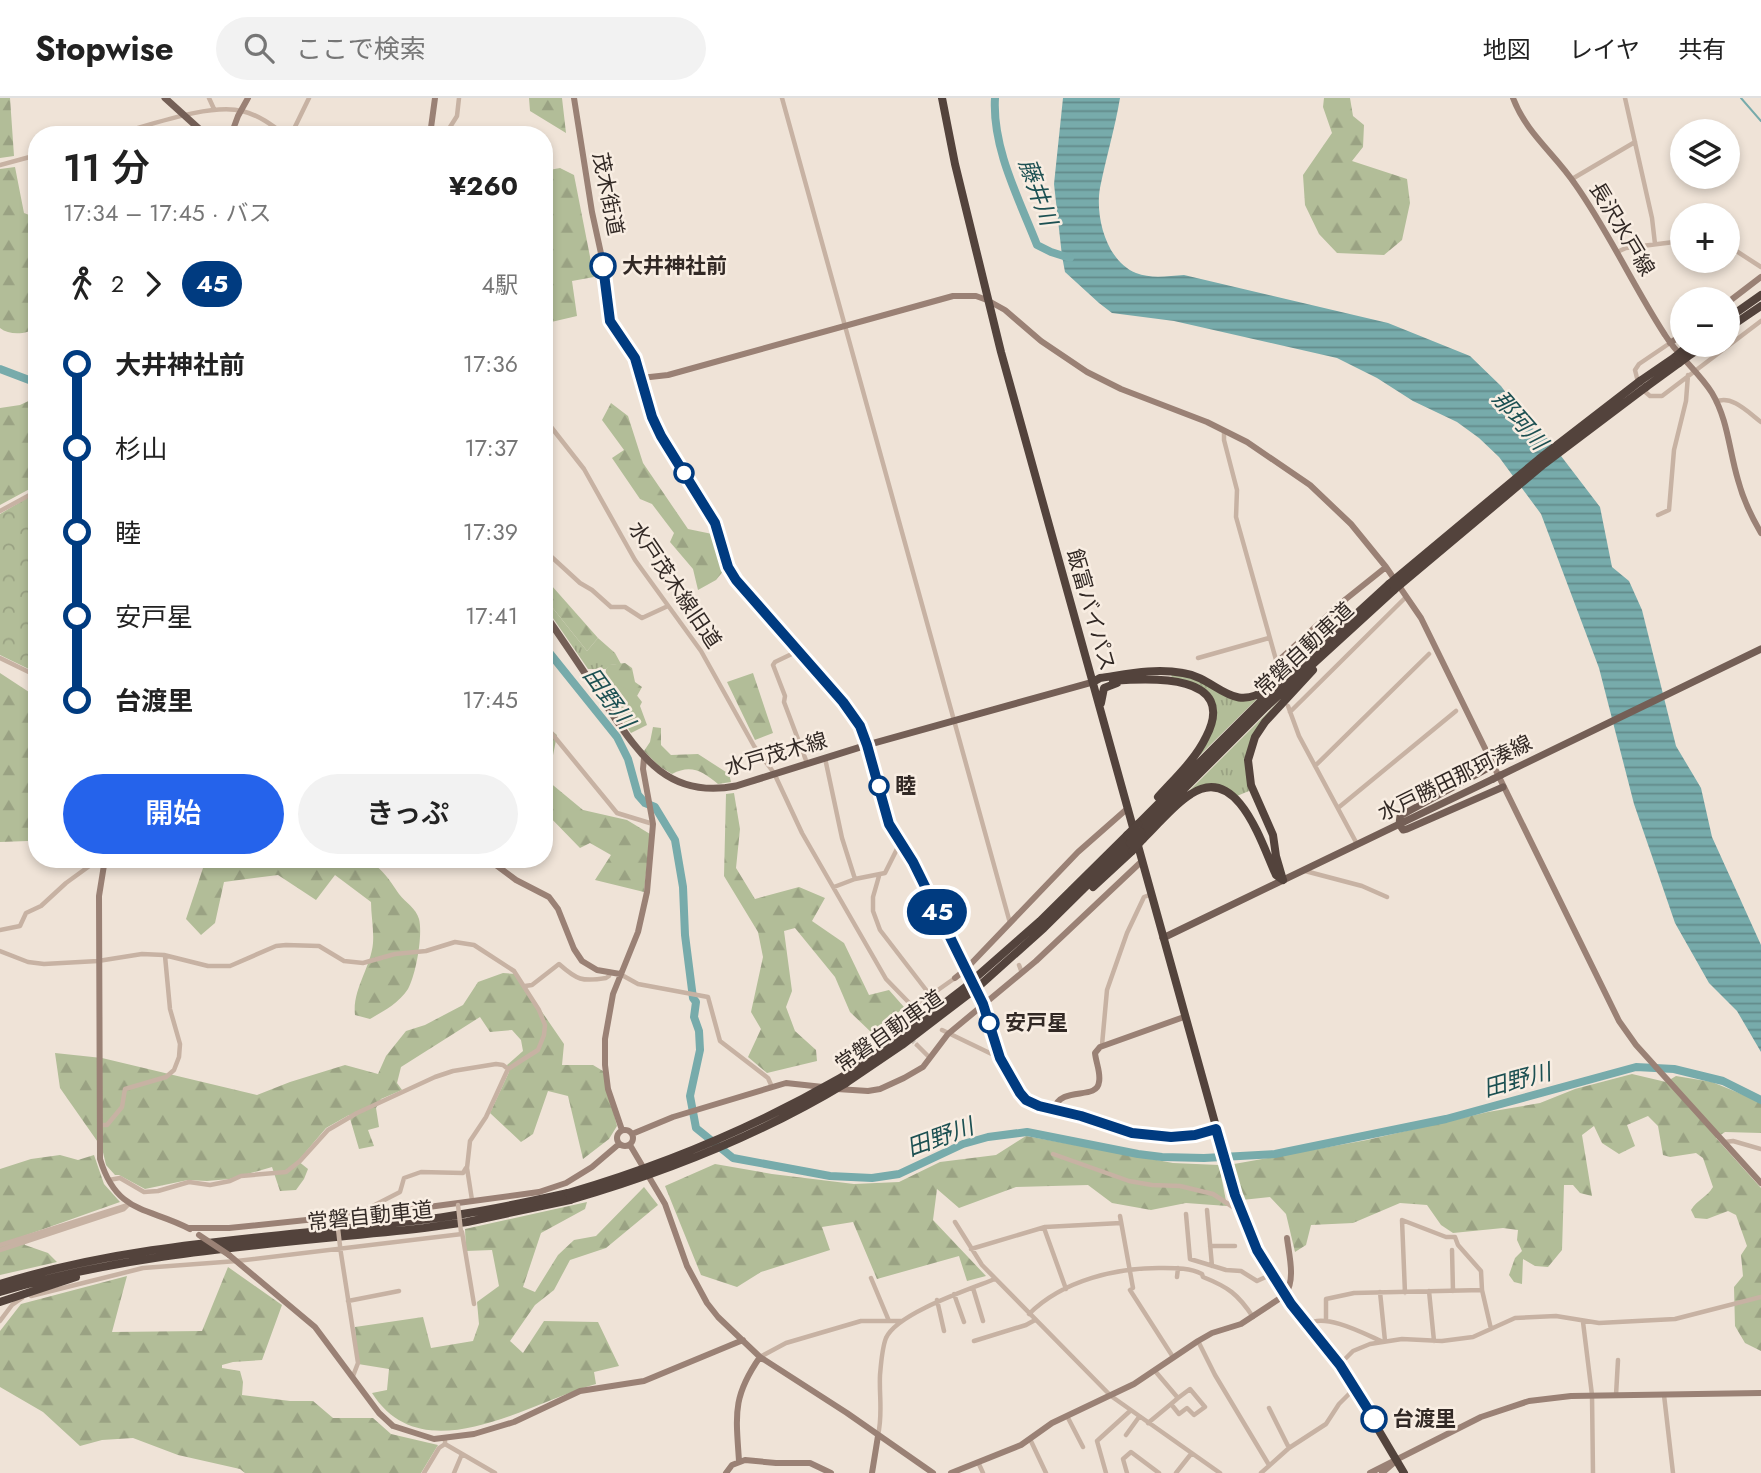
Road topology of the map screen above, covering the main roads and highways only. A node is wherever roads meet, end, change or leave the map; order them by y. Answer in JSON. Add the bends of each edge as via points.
{"nodes":[{"id":1,"x":164,"y":98,"type":"edge"},
{"id":2,"x":942,"y":98,"type":"edge"},
{"id":3,"x":195,"y":126,"type":"edge"},
{"id":4,"x":1761,"y":295,"type":"edge"},
{"id":5,"x":1761,"y":306,"type":"edge"},
{"id":6,"x":1740,"y":310,"type":"edge"},
{"id":7,"x":1740,"y":321,"type":"edge"},
{"id":8,"x":1681,"y":357,"type":"edge"},
{"id":9,"x":1380,"y":598,"type":"junction"},
{"id":10,"x":553,"y":626,"type":"edge"},
{"id":11,"x":1761,"y":649,"type":"edge"},
{"id":12,"x":1127,"y":681,"type":"junction"},
{"id":13,"x":1093,"y":682,"type":"junction"},
{"id":14,"x":1101,"y":710,"type":"junction"},
{"id":15,"x":1492,"y":766,"type":"road end"},
{"id":16,"x":1503,"y":787,"type":"road end"},
{"id":17,"x":1399,"y":824,"type":"junction"},
{"id":18,"x":1140,"y":829,"type":"junction"},
{"id":19,"x":1129,"y":840,"type":"junction"},
{"id":20,"x":1283,"y":880,"type":"junction"},
{"id":21,"x":1163,"y":938,"type":"junction"},
{"id":22,"x":974,"y":984,"type":"junction"},
{"id":23,"x":569,"y":1197,"type":"junction"},
{"id":24,"x":136,"y":1260,"type":"junction"},
{"id":25,"x":0,"y":1283,"type":"edge"},
{"id":26,"x":0,"y":1292,"type":"edge"},
{"id":27,"x":0,"y":1301,"type":"edge"},
{"id":28,"x":1405,"y":1473,"type":"edge"}],
"edges":[{"from":1,"to":3,"type":"main road"},
{"from":2,"to":13,"type":"highway","name":"飯富バイパス","via":[[987,300]]},
{"from":4,"to":6,"type":"highway"},
{"from":5,"to":7,"type":"highway"},
{"from":8,"to":9,"type":"highway","name":"常磐自動車道","bridge":true,"via":[[1530,467]]},
{"from":9,"to":13,"type":"highway","via":[[1345,618],[1255,696],[1237,698],[1180,672],[1146,671]]},
{"from":9,"to":18,"type":"highway","name":"常磐自動車道"},
{"from":9,"to":20,"type":"highway","via":[[1271,715],[1252,745],[1251,785],[1273,835]]},
{"from":10,"to":13,"type":"main road","name":"水戸茂木線","via":[[644,758],[672,779],[708,789],[736,786]]},
{"from":11,"to":17,"type":"main road","name":"水戸勝田那珂湊線"},
{"from":12,"to":13,"type":"highway"},
{"from":12,"to":14,"type":"highway","via":[[1104,688]]},
{"from":12,"to":18,"type":"highway","via":[[1192,684],[1208,698],[1212,715],[1200,747]]},
{"from":13,"to":14,"type":"highway","name":"飯富バイパス"},
{"from":14,"to":21,"type":"highway","name":"飯富バイパス"},
{"from":15,"to":17,"type":"main road","via":[[1400,816]]},
{"from":16,"to":17,"type":"main road","via":[[1407,829]]},
{"from":17,"to":20,"type":"main road","name":"水戸勝田那珂湊線"},
{"from":18,"to":19,"type":"highway","bridge":true},
{"from":18,"to":19,"type":"highway","bridge":true},
{"from":18,"to":20,"type":"highway","via":[[1193,792],[1207,787],[1223,789],[1236,797],[1276,875]]},
{"from":19,"to":22,"type":"highway"},
{"from":19,"to":22,"type":"highway","name":"常磐自動車道","via":[[1022,954]]},
{"from":20,"to":21,"type":"main road","name":"水戸勝田那珂湊線"},
{"from":21,"to":28,"type":"highway","name":"飯富バイパス","via":[[1229,1176],[1257,1250],[1270,1275],[1340,1365]]},
{"from":22,"to":23,"type":"highway","name":"常磐自動車道","bridge":true,"via":[[902,1045],[787,1116],[656,1173]]},
{"from":23,"to":24,"type":"highway","name":"常磐自動車道","via":[[467,1222]]},
{"from":23,"to":25,"type":"highway","name":"常磐自動車道","via":[[422,1220],[135,1252]]},
{"from":24,"to":26,"type":"highway","name":"常磐自動車道"},
{"from":24,"to":27,"type":"highway"}]}
